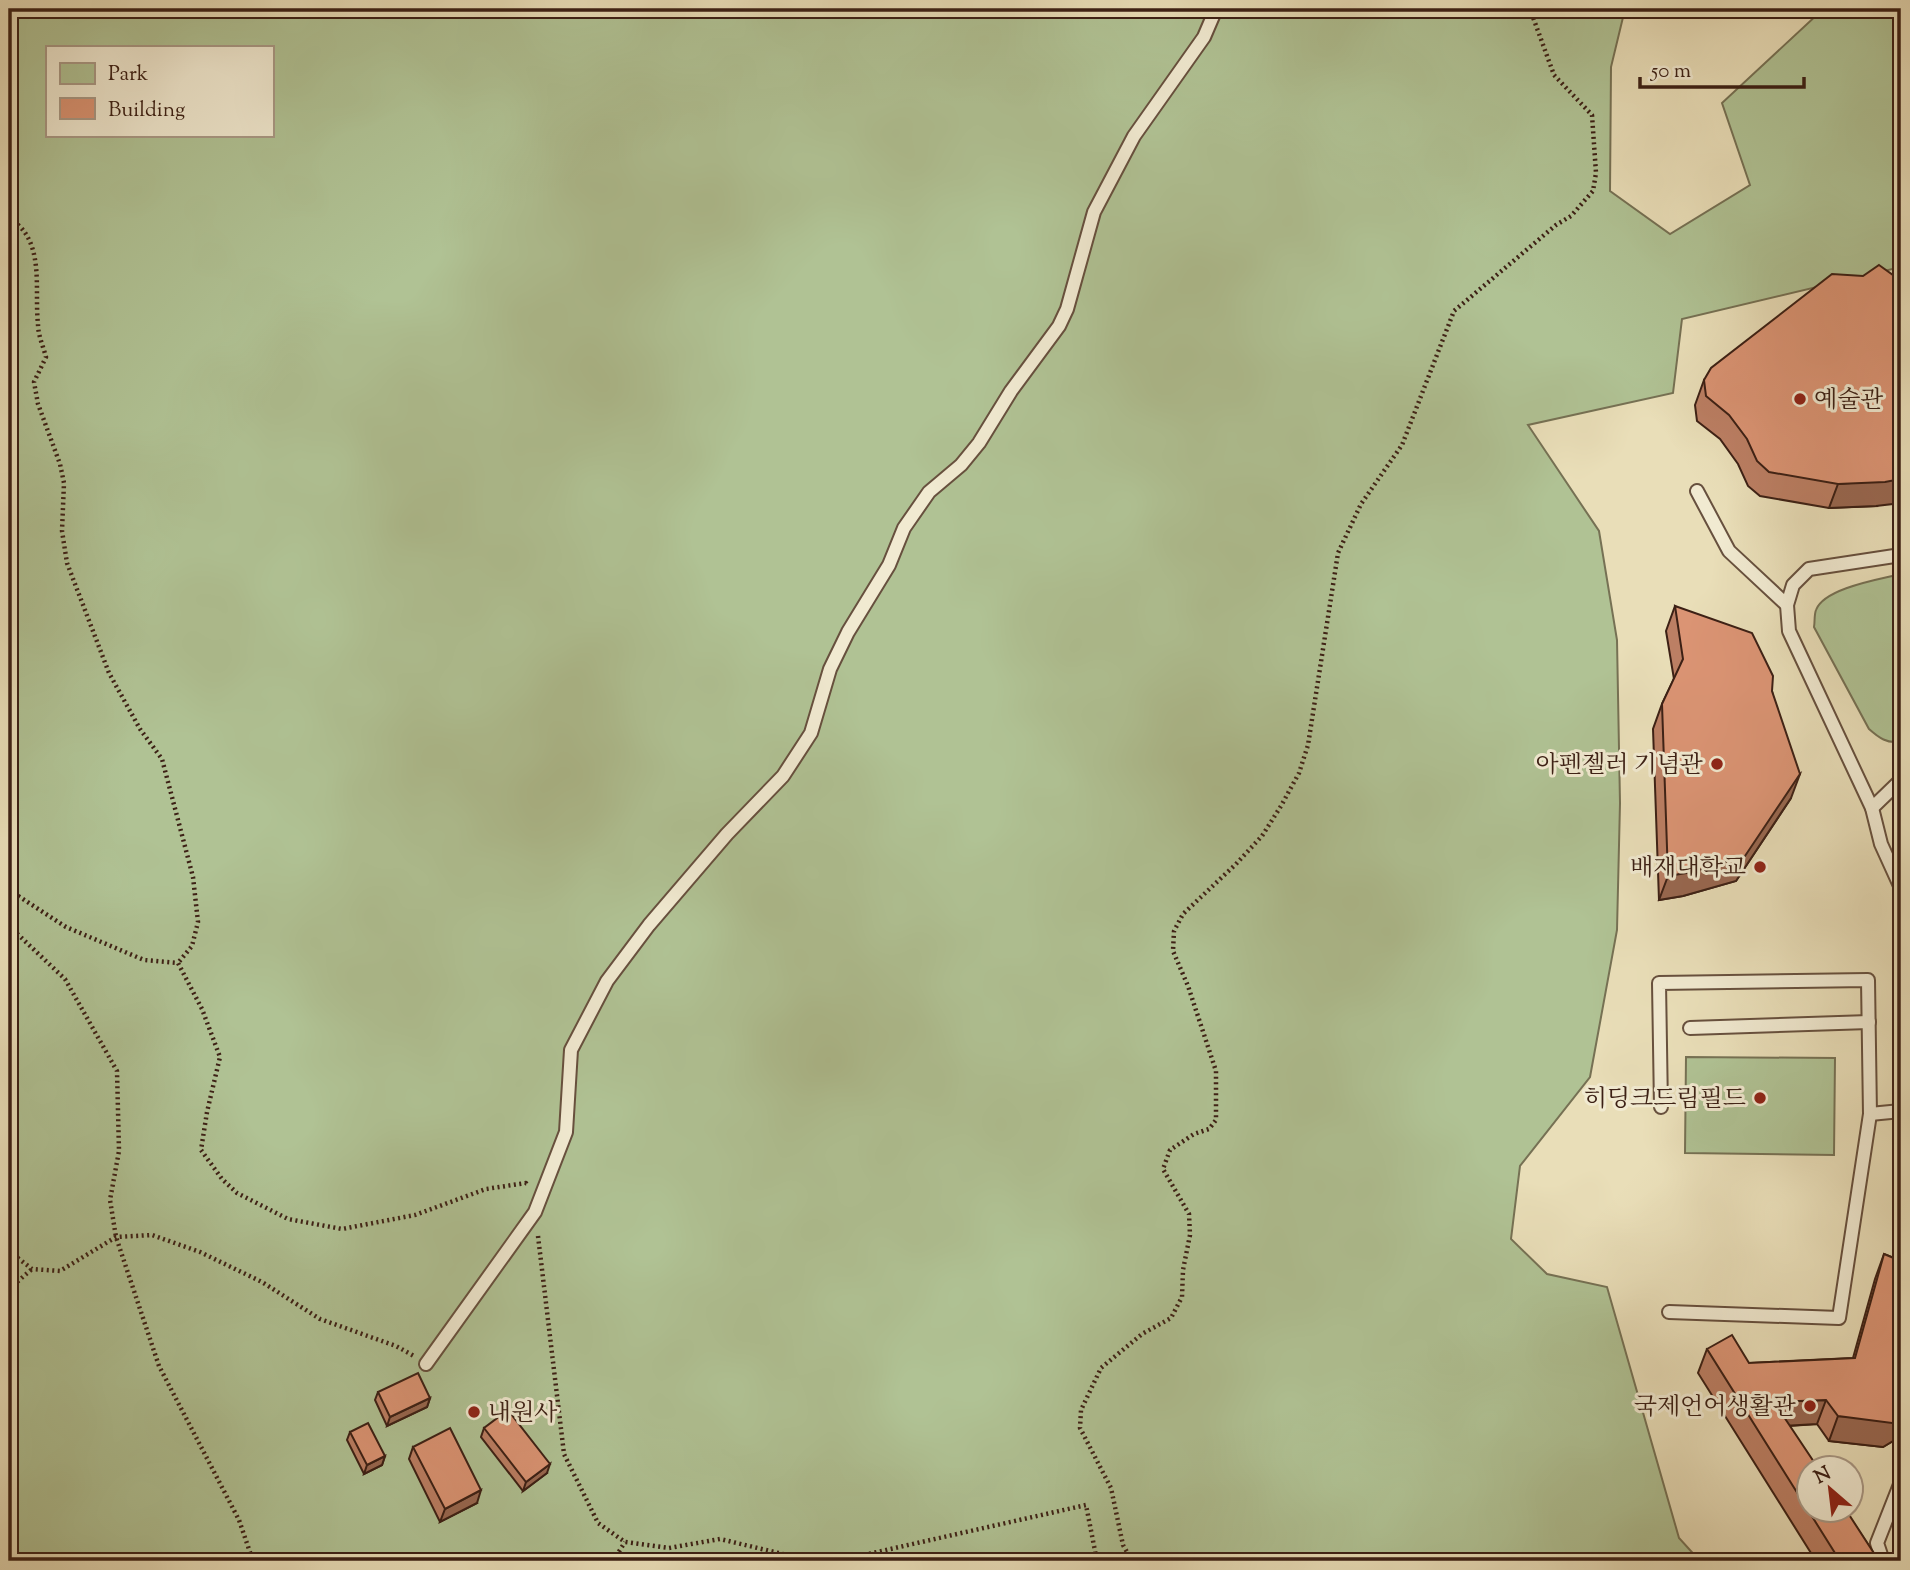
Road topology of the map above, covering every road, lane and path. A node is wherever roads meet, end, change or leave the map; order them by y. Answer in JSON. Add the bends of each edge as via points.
{"nodes":[{"id":1,"x":1216,"y":9,"type":"edge"},
{"id":2,"x":1530,"y":9,"type":"edge"},
{"id":3,"x":9,"y":218,"type":"edge"},
{"id":4,"x":1696,"y":491,"type":"dead end"},
{"id":5,"x":1901,"y":555,"type":"edge"},
{"id":6,"x":1787,"y":605,"type":"junction"},
{"id":7,"x":1901,"y":780,"type":"edge"},
{"id":8,"x":1872,"y":808,"type":"junction"},
{"id":9,"x":1901,"y":888,"type":"edge"},
{"id":10,"x":9,"y":890,"type":"edge"},
{"id":11,"x":9,"y":926,"type":"edge"},
{"id":12,"x":178,"y":963,"type":"junction"},
{"id":13,"x":1869,"y":1023,"type":"junction"},
{"id":14,"x":1690,"y":1028,"type":"dead end"},
{"id":15,"x":1661,"y":1107,"type":"dead end"},
{"id":16,"x":1901,"y":1111,"type":"edge"},
{"id":17,"x":1870,"y":1114,"type":"junction"},
{"id":18,"x":535,"y":1212,"type":"junction"},
{"id":19,"x":116,"y":1237,"type":"junction"},
{"id":20,"x":9,"y":1251,"type":"edge"},
{"id":21,"x":32,"y":1269,"type":"junction"},
{"id":22,"x":9,"y":1289,"type":"edge"},
{"id":23,"x":1669,"y":1312,"type":"dead end"},
{"id":24,"x":426,"y":1364,"type":"joint"},
{"id":25,"x":1901,"y":1482,"type":"edge"},
{"id":26,"x":625,"y":1542,"type":"junction"},
{"id":27,"x":253,"y":1561,"type":"edge"},
{"id":28,"x":613,"y":1561,"type":"edge"},
{"id":29,"x":812,"y":1561,"type":"edge"},
{"id":30,"x":836,"y":1561,"type":"edge"},
{"id":31,"x":1097,"y":1561,"type":"edge"},
{"id":32,"x":1132,"y":1561,"type":"edge"},
{"id":33,"x":1883,"y":1561,"type":"edge"}],
"edges":[{"from":1,"to":18,"type":"lane","via":[[1203,37],[1134,136],[1094,212],[1059,326],[979,443],[929,492],[904,528],[889,565],[830,668],[811,733],[783,776],[727,834],[607,981],[571,1050],[566,1132]]},
{"from":2,"to":32,"type":"path","via":[[1555,75],[1592,115],[1597,173],[1593,191],[1571,216],[1454,312],[1402,445],[1361,504],[1338,553],[1308,745],[1299,772],[1262,836],[1183,914],[1174,932],[1173,951],[1216,1071],[1216,1120],[1209,1129],[1170,1150],[1163,1169],[1189,1214],[1182,1297],[1171,1318],[1142,1334],[1101,1368],[1081,1410],[1080,1428],[1111,1488],[1123,1545]]},
{"from":3,"to":12,"type":"path","via":[[21,225],[35,254],[37,326],[46,356],[34,382],[65,483],[62,531],[67,563],[109,673],[162,759],[193,877],[198,922],[192,946]]},
{"from":4,"to":6,"type":"lane","via":[[1730,551]]},
{"from":5,"to":6,"type":"lane","via":[[1809,569],[1793,585]]},
{"from":6,"to":8,"type":"lane","via":[[1789,631]]},
{"from":7,"to":8,"type":"lane"},
{"from":8,"to":9,"type":"lane","via":[[1881,844]]},
{"from":10,"to":12,"type":"path","via":[[66,928],[144,960]]},
{"from":11,"to":19,"type":"path","via":[[65,979],[117,1071],[119,1151],[110,1200]]},
{"from":12,"to":18,"type":"path","via":[[220,1057],[201,1150],[237,1193],[288,1219],[342,1229],[415,1216],[486,1189],[526,1183]]},
{"from":13,"to":14,"type":"lane"},
{"from":13,"to":15,"type":"lane","via":[[1868,980],[1659,983]]},
{"from":13,"to":17,"type":"lane"},
{"from":16,"to":17,"type":"lane"},
{"from":17,"to":23,"type":"lane","via":[[1839,1318]]},
{"from":18,"to":24,"type":"lane"},
{"from":18,"to":26,"type":"path","via":[[564,1454],[598,1523]]},
{"from":19,"to":21,"type":"path","via":[[60,1271]]},
{"from":19,"to":24,"type":"path","via":[[152,1235],[200,1252],[262,1282],[320,1319],[396,1346]]},
{"from":19,"to":27,"type":"path","via":[[159,1366],[239,1520]]},
{"from":20,"to":21,"type":"path"},
{"from":21,"to":22,"type":"path"},
{"from":25,"to":33,"type":"lane","via":[[1877,1543]]},
{"from":26,"to":28,"type":"path"},
{"from":26,"to":29,"type":"path","via":[[668,1548],[719,1539]]},
{"from":30,"to":31,"type":"path","via":[[1086,1505]]}]}
